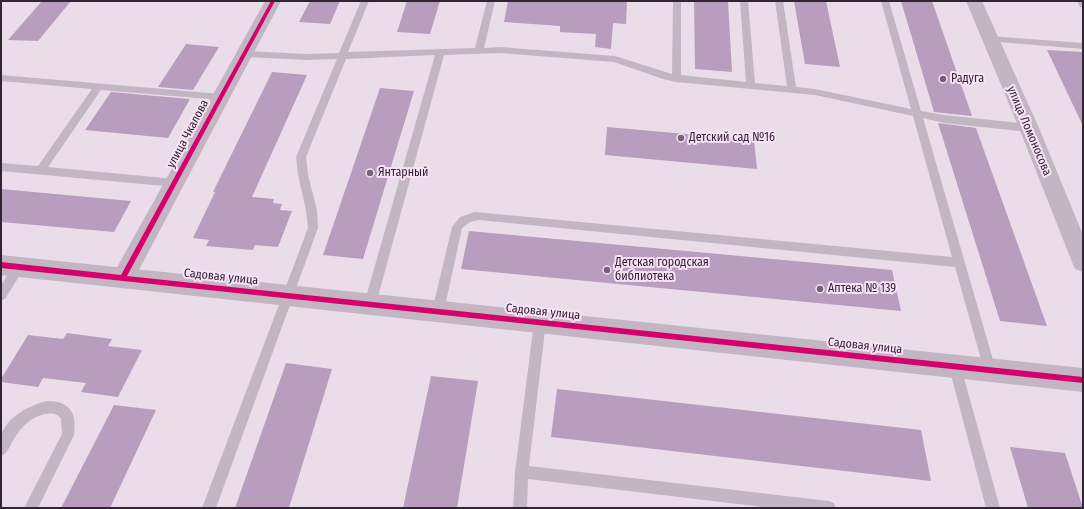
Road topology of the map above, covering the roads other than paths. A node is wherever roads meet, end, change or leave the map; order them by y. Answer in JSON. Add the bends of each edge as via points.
{"nodes":[{"id":1,"x":273,"y":1,"type":"edge"},
{"id":2,"x":365,"y":1,"type":"edge"},
{"id":3,"x":491,"y":1,"type":"edge"},
{"id":4,"x":677,"y":1,"type":"edge"},
{"id":5,"x":744,"y":1,"type":"edge"},
{"id":6,"x":779,"y":1,"type":"edge"},
{"id":7,"x":885,"y":1,"type":"edge"},
{"id":8,"x":974,"y":1,"type":"edge"},
{"id":9,"x":1081,"y":1,"type":"edge"},
{"id":10,"x":1083,"y":4,"type":"edge"},
{"id":11,"x":990,"y":40,"type":"junction"},
{"id":12,"x":1083,"y":46,"type":"edge"},
{"id":13,"x":479,"y":50,"type":"junction"},
{"id":14,"x":440,"y":52,"type":"junction"},
{"id":15,"x":245,"y":54,"type":"junction"},
{"id":16,"x":342,"y":56,"type":"junction"},
{"id":17,"x":1,"y":78,"type":"edge"},
{"id":18,"x":676,"y":79,"type":"junction"},
{"id":19,"x":99,"y":86,"type":"junction"},
{"id":20,"x":751,"y":86,"type":"junction"},
{"id":21,"x":792,"y":89,"type":"junction"},
{"id":22,"x":221,"y":97,"type":"junction"},
{"id":23,"x":918,"y":115,"type":"junction"},
{"id":24,"x":1029,"y":128,"type":"junction"},
{"id":25,"x":1,"y":167,"type":"edge"},
{"id":26,"x":40,"y":171,"type":"junction"},
{"id":27,"x":175,"y":183,"type":"junction"},
{"id":28,"x":1083,"y":262,"type":"edge"},
{"id":29,"x":960,"y":263,"type":"junction"},
{"id":30,"x":10,"y":266,"type":"edge"},
{"id":31,"x":123,"y":278,"type":"junction"},
{"id":32,"x":1,"y":295,"type":"edge"},
{"id":33,"x":289,"y":296,"type":"junction"},
{"id":34,"x":370,"y":304,"type":"junction"},
{"id":35,"x":438,"y":311,"type":"junction"},
{"id":36,"x":540,"y":322,"type":"junction"},
{"id":37,"x":955,"y":367,"type":"junction"},
{"id":38,"x":990,"y":370,"type":"junction"},
{"id":39,"x":1083,"y":380,"type":"edge"},
{"id":40,"x":1,"y":450,"type":"edge"},
{"id":41,"x":522,"y":472,"type":"junction"},
{"id":42,"x":31,"y":508,"type":"edge"},
{"id":43,"x":209,"y":508,"type":"edge"},
{"id":44,"x":520,"y":508,"type":"edge"},
{"id":45,"x":829,"y":508,"type":"edge"},
{"id":46,"x":993,"y":508,"type":"edge"}],
"edges":[{"from":1,"to":15,"type":"street","name":"улица Чкалова"},
{"from":2,"to":16,"type":"lane"},
{"from":3,"to":13,"type":"lane"},
{"from":4,"to":18,"type":"lane"},
{"from":5,"to":20,"type":"lane"},
{"from":6,"to":21,"type":"lane"},
{"from":7,"to":23,"type":"lane"},
{"from":8,"to":11,"type":"street","name":"улица Ломоносова"},
{"from":9,"to":10,"type":"lane"},
{"from":11,"to":12,"type":"lane"},
{"from":11,"to":24,"type":"street","name":"улица Ломоносова"},
{"from":13,"to":14,"type":"lane"},
{"from":13,"to":18,"type":"lane","via":[[615,59]]},
{"from":14,"to":16,"type":"lane"},
{"from":14,"to":34,"type":"lane"},
{"from":15,"to":16,"type":"lane","via":[[288,57]]},
{"from":15,"to":22,"type":"street","name":"улица Чкалова"},
{"from":16,"to":33,"type":"lane","via":[[301,157],[300,170],[313,217],[313,228]]},
{"from":17,"to":19,"type":"lane"},
{"from":18,"to":20,"type":"lane"},
{"from":19,"to":22,"type":"lane"},
{"from":19,"to":26,"type":"lane"},
{"from":20,"to":21,"type":"lane"},
{"from":21,"to":23,"type":"lane","via":[[832,94]]},
{"from":22,"to":27,"type":"street","name":"улица Чкалова"},
{"from":23,"to":24,"type":"lane"},
{"from":23,"to":29,"type":"lane"},
{"from":24,"to":28,"type":"street","name":"улица Ломоносова"},
{"from":25,"to":26,"type":"lane"},
{"from":26,"to":27,"type":"lane"},
{"from":27,"to":31,"type":"street","name":"улица Чкалова"},
{"from":29,"to":35,"type":"lane","via":[[479,216],[461,221],[457,227]]},
{"from":29,"to":38,"type":"lane"},
{"from":30,"to":31,"type":"street","name":"Садовая улица"},
{"from":30,"to":32,"type":"lane"},
{"from":31,"to":33,"type":"street","name":"Садовая улица"},
{"from":33,"to":34,"type":"street","name":"Садовая улица"},
{"from":33,"to":43,"type":"lane"},
{"from":34,"to":35,"type":"street","name":"Садовая улица"},
{"from":35,"to":36,"type":"street","name":"Садовая улица"},
{"from":36,"to":37,"type":"street","name":"Садовая улица"},
{"from":36,"to":41,"type":"lane"},
{"from":37,"to":38,"type":"street","name":"Садовая улица"},
{"from":37,"to":46,"type":"lane"},
{"from":38,"to":39,"type":"street","name":"Садовая улица"},
{"from":40,"to":42,"type":"lane","via":[[12,429],[21,419],[42,407],[64,410],[69,418],[68,435]]},
{"from":41,"to":44,"type":"lane"},
{"from":41,"to":45,"type":"lane"}]}
